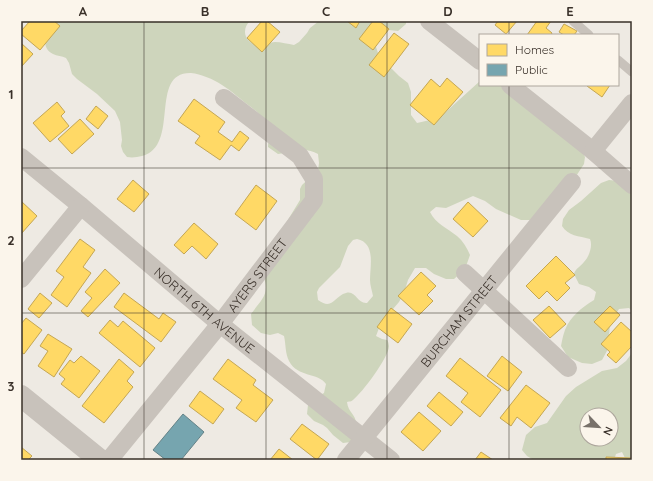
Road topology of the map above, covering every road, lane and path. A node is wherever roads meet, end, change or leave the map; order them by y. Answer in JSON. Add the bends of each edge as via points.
{"nodes":[{"id":1,"x":429,"y":21,"type":"edge"},
{"id":2,"x":573,"y":21,"type":"edge"},
{"id":3,"x":588,"y":34,"type":"edge"},
{"id":4,"x":479,"y":60,"type":"edge"},
{"id":5,"x":619,"y":61,"type":"edge"},
{"id":6,"x":632,"y":72,"type":"edge"},
{"id":7,"x":511,"y":86,"type":"edge"},
{"id":8,"x":224,"y":98,"type":"dead end"},
{"id":9,"x":632,"y":103,"type":"edge"},
{"id":10,"x":593,"y":151,"type":"junction"},
{"id":11,"x":21,"y":157,"type":"edge"},
{"id":12,"x":572,"y":182,"type":"dead end"},
{"id":13,"x":632,"y":185,"type":"edge"},
{"id":14,"x":81,"y":206,"type":"junction"},
{"id":15,"x":465,"y":273,"type":"dead end"},
{"id":16,"x":21,"y":279,"type":"edge"},
{"id":17,"x":484,"y":290,"type":"junction"},
{"id":18,"x":220,"y":324,"type":"junction"},
{"id":19,"x":568,"y":368,"type":"dead end"},
{"id":20,"x":21,"y":396,"type":"edge"},
{"id":21,"x":364,"y":438,"type":"junction"},
{"id":22,"x":100,"y":460,"type":"edge"},
{"id":23,"x":109,"y":460,"type":"edge"},
{"id":24,"x":346,"y":460,"type":"edge"},
{"id":25,"x":391,"y":460,"type":"edge"}],
"edges":[{"from":1,"to":4,"type":"street"},
{"from":2,"to":3,"type":"lane"},
{"from":5,"to":6,"type":"lane"},
{"from":7,"to":10,"type":"street"},
{"from":8,"to":18,"type":"street","name":"AYERS STREET","via":[[300,156],[314,179],[314,200]]},
{"from":9,"to":10,"type":"street"},
{"from":10,"to":13,"type":"street"},
{"from":11,"to":14,"type":"street","name":"NORTH 6TH AVENUE"},
{"from":12,"to":17,"type":"street","name":"BURCHAM STREET"},
{"from":14,"to":16,"type":"street"},
{"from":14,"to":18,"type":"street","name":"NORTH 6TH AVENUE"},
{"from":15,"to":17,"type":"street"},
{"from":17,"to":19,"type":"street"},
{"from":17,"to":21,"type":"street","name":"BURCHAM STREET"},
{"from":18,"to":21,"type":"street","name":"NORTH 6TH AVENUE"},
{"from":18,"to":23,"type":"street","name":"AYERS STREET"},
{"from":20,"to":22,"type":"street"},
{"from":21,"to":24,"type":"street","name":"BURCHAM STREET"},
{"from":21,"to":25,"type":"street","name":"NORTH 6TH AVENUE"}]}
